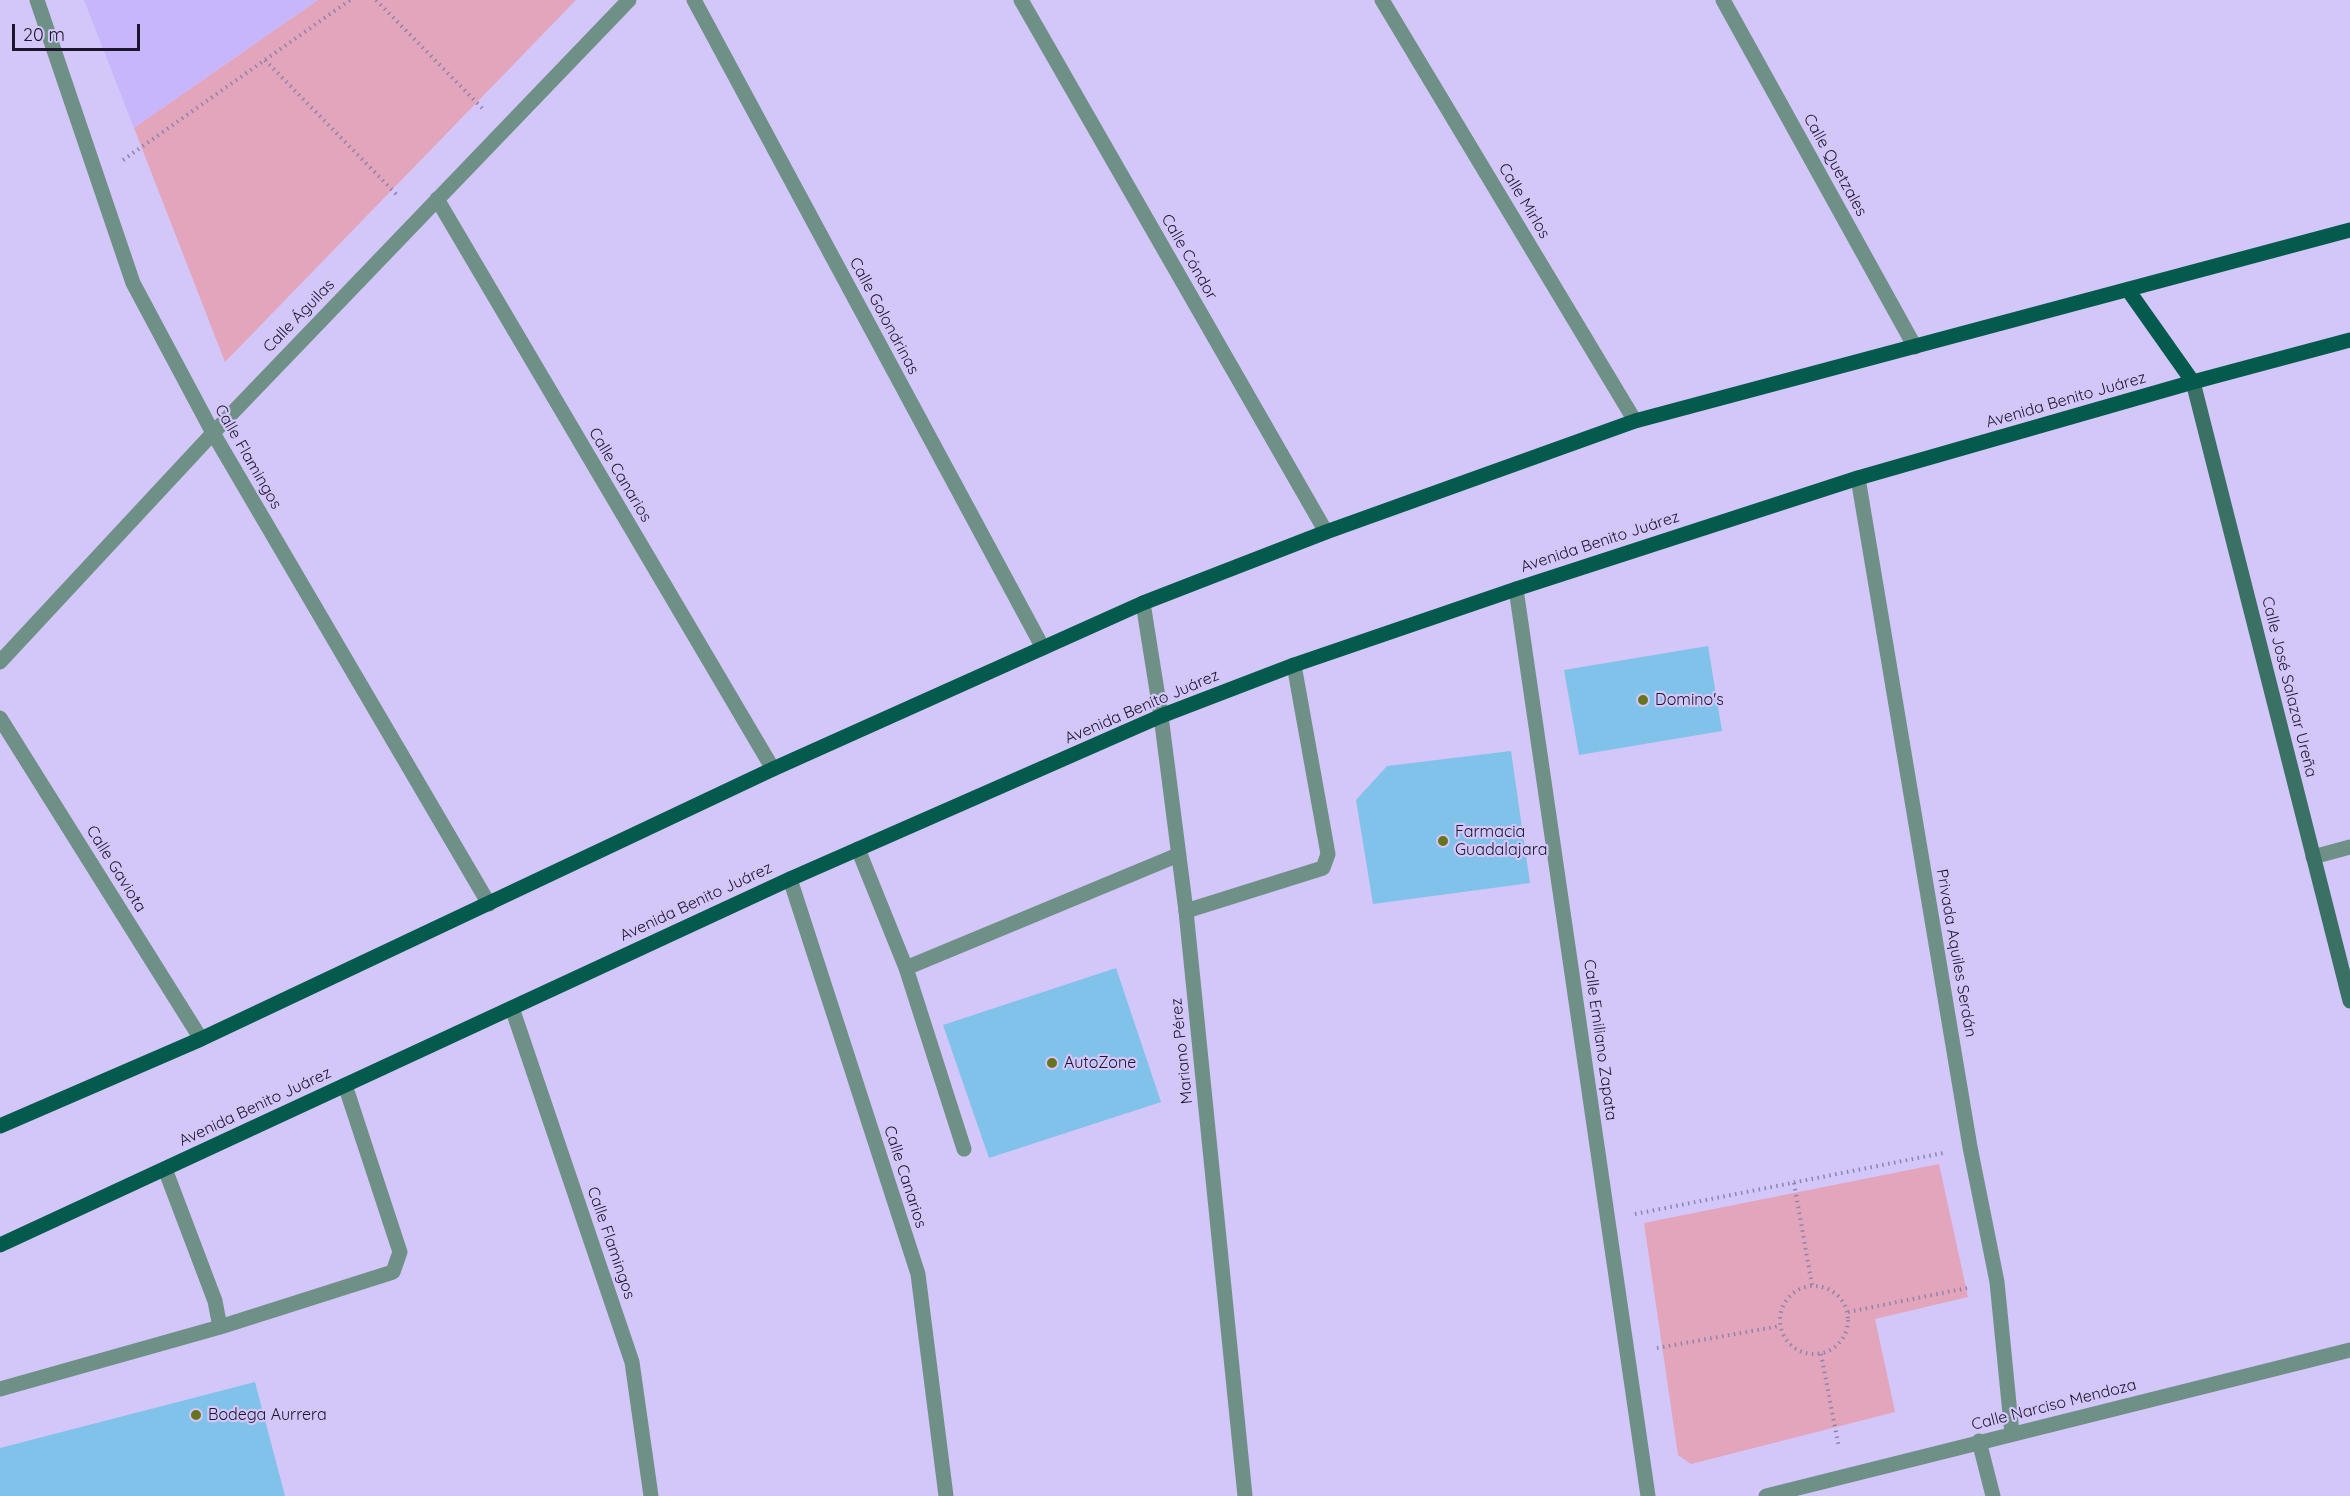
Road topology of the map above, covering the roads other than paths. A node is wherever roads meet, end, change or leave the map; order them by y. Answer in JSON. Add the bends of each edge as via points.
{"nodes":[{"id":1,"x":37,"y":0,"type":"edge"},
{"id":2,"x":630,"y":0,"type":"edge"},
{"id":3,"x":694,"y":0,"type":"edge"},
{"id":4,"x":1021,"y":0,"type":"edge"},
{"id":5,"x":1383,"y":0,"type":"edge"},
{"id":6,"x":1723,"y":0,"type":"edge"},
{"id":7,"x":437,"y":199,"type":"junction"},
{"id":8,"x":2350,"y":230,"type":"edge"},
{"id":9,"x":2128,"y":290,"type":"junction"},
{"id":10,"x":2350,"y":340,"type":"edge"},
{"id":11,"x":1915,"y":347,"type":"junction"},
{"id":12,"x":2193,"y":382,"type":"junction"},
{"id":13,"x":1635,"y":421,"type":"junction"},
{"id":14,"x":213,"y":433,"type":"junction"},
{"id":15,"x":1858,"y":478,"type":"junction"},
{"id":16,"x":1326,"y":532,"type":"junction"},
{"id":17,"x":1516,"y":589,"type":"junction"},
{"id":18,"x":1143,"y":603,"type":"junction"},
{"id":19,"x":1043,"y":648,"type":"junction"},
{"id":20,"x":0,"y":662,"type":"edge"},
{"id":21,"x":1294,"y":665,"type":"junction"},
{"id":22,"x":1161,"y":716,"type":"junction"},
{"id":23,"x":0,"y":718,"type":"edge"},
{"id":24,"x":773,"y":769,"type":"junction"},
{"id":25,"x":2350,"y":847,"type":"edge"},
{"id":26,"x":858,"y":849,"type":"junction"},
{"id":27,"x":1178,"y":855,"type":"junction"},
{"id":28,"x":2313,"y":857,"type":"junction"},
{"id":29,"x":790,"y":879,"type":"junction"},
{"id":30,"x":489,"y":904,"type":"junction"},
{"id":31,"x":1186,"y":910,"type":"junction"},
{"id":32,"x":906,"y":968,"type":"junction"},
{"id":33,"x":2350,"y":1001,"type":"edge"},
{"id":34,"x":512,"y":1008,"type":"junction"},
{"id":35,"x":201,"y":1039,"type":"junction"},
{"id":36,"x":345,"y":1085,"type":"junction"},
{"id":37,"x":0,"y":1126,"type":"edge"},
{"id":38,"x":964,"y":1149,"type":"dead end"},
{"id":39,"x":165,"y":1169,"type":"junction"},
{"id":40,"x":0,"y":1245,"type":"edge"},
{"id":41,"x":220,"y":1327,"type":"junction"},
{"id":42,"x":2350,"y":1350,"type":"edge"},
{"id":43,"x":0,"y":1389,"type":"edge"},
{"id":44,"x":2012,"y":1434,"type":"junction"},
{"id":45,"x":1979,"y":1441,"type":"junction"},
{"id":46,"x":651,"y":1496,"type":"edge"},
{"id":47,"x":946,"y":1496,"type":"edge"},
{"id":48,"x":1245,"y":1496,"type":"edge"},
{"id":49,"x":1648,"y":1496,"type":"edge"},
{"id":50,"x":1766,"y":1496,"type":"edge"},
{"id":51,"x":1993,"y":1496,"type":"edge"}],
"edges":[{"from":1,"to":14,"type":"street","name":"Calle Flamingos","via":[[133,283]]},
{"from":2,"to":7,"type":"street","name":"Calle Águilas"},
{"from":3,"to":19,"type":"street","name":"Calle Golondrinas"},
{"from":4,"to":16,"type":"street","name":"Calle Cóndor"},
{"from":5,"to":13,"type":"street","name":"Calle Mirlos"},
{"from":6,"to":11,"type":"street","name":"Calle Quetzales"},
{"from":7,"to":14,"type":"street","name":"Calle Águilas"},
{"from":7,"to":24,"type":"street","name":"Calle Canarios"},
{"from":8,"to":9,"type":"main road"},
{"from":9,"to":11,"type":"main road"},
{"from":9,"to":12,"type":"main road"},
{"from":10,"to":12,"type":"main road","name":"Avenida Benito Juárez"},
{"from":11,"to":13,"type":"main road"},
{"from":12,"to":15,"type":"main road","name":"Avenida Benito Juárez"},
{"from":12,"to":28,"type":"street","name":"Calle José Salazar Ureña"},
{"from":13,"to":16,"type":"main road"},
{"from":14,"to":20,"type":"street","name":"Calle Águilas"},
{"from":14,"to":30,"type":"street","name":"Calle Flamingos"},
{"from":15,"to":17,"type":"main road","name":"Avenida Benito Juárez"},
{"from":15,"to":44,"type":"street","name":"Privada Aquiles Serdán","via":[[1970,1147],[1997,1282]]},
{"from":16,"to":18,"type":"main road"},
{"from":17,"to":21,"type":"main road","name":"Avenida Benito Juárez"},
{"from":17,"to":49,"type":"street","name":"Calle Emiliano Zapata"},
{"from":18,"to":19,"type":"main road"},
{"from":18,"to":22,"type":"street","name":"Mariano Pérez"},
{"from":19,"to":24,"type":"main road"},
{"from":21,"to":22,"type":"main road","name":"Avenida Benito Juárez"},
{"from":21,"to":31,"type":"street","via":[[1328,854],[1323,868]]},
{"from":22,"to":26,"type":"main road","name":"Avenida Benito Juárez"},
{"from":22,"to":27,"type":"street","name":"Mariano Pérez"},
{"from":23,"to":35,"type":"street","name":"Calle Gaviota"},
{"from":24,"to":30,"type":"main road"},
{"from":25,"to":28,"type":"street"},
{"from":26,"to":29,"type":"main road","name":"Avenida Benito Juárez"},
{"from":26,"to":32,"type":"street"},
{"from":27,"to":31,"type":"street","name":"Mariano Pérez"},
{"from":27,"to":32,"type":"street"},
{"from":28,"to":33,"type":"street","name":"Calle José Salazar Ureña"},
{"from":29,"to":34,"type":"main road","name":"Avenida Benito Juárez"},
{"from":29,"to":47,"type":"street","name":"Calle Canarios","via":[[918,1274]]},
{"from":30,"to":35,"type":"main road"},
{"from":31,"to":48,"type":"street","name":"Mariano Pérez"},
{"from":32,"to":38,"type":"street"},
{"from":34,"to":36,"type":"main road","name":"Avenida Benito Juárez"},
{"from":34,"to":46,"type":"street","name":"Calle Flamingos","via":[[632,1362]]},
{"from":35,"to":37,"type":"main road"},
{"from":36,"to":39,"type":"main road","name":"Avenida Benito Juárez"},
{"from":36,"to":41,"type":"street","via":[[400,1252],[393,1272]]},
{"from":39,"to":40,"type":"main road","name":"Avenida Benito Juárez"},
{"from":39,"to":41,"type":"street","via":[[215,1301]]},
{"from":41,"to":43,"type":"street"},
{"from":42,"to":44,"type":"street","name":"Calle Narciso Mendoza"},
{"from":44,"to":45,"type":"street","name":"Calle Narciso Mendoza"},
{"from":45,"to":50,"type":"street","name":"Calle Narciso Mendoza"},
{"from":45,"to":51,"type":"street"}]}
